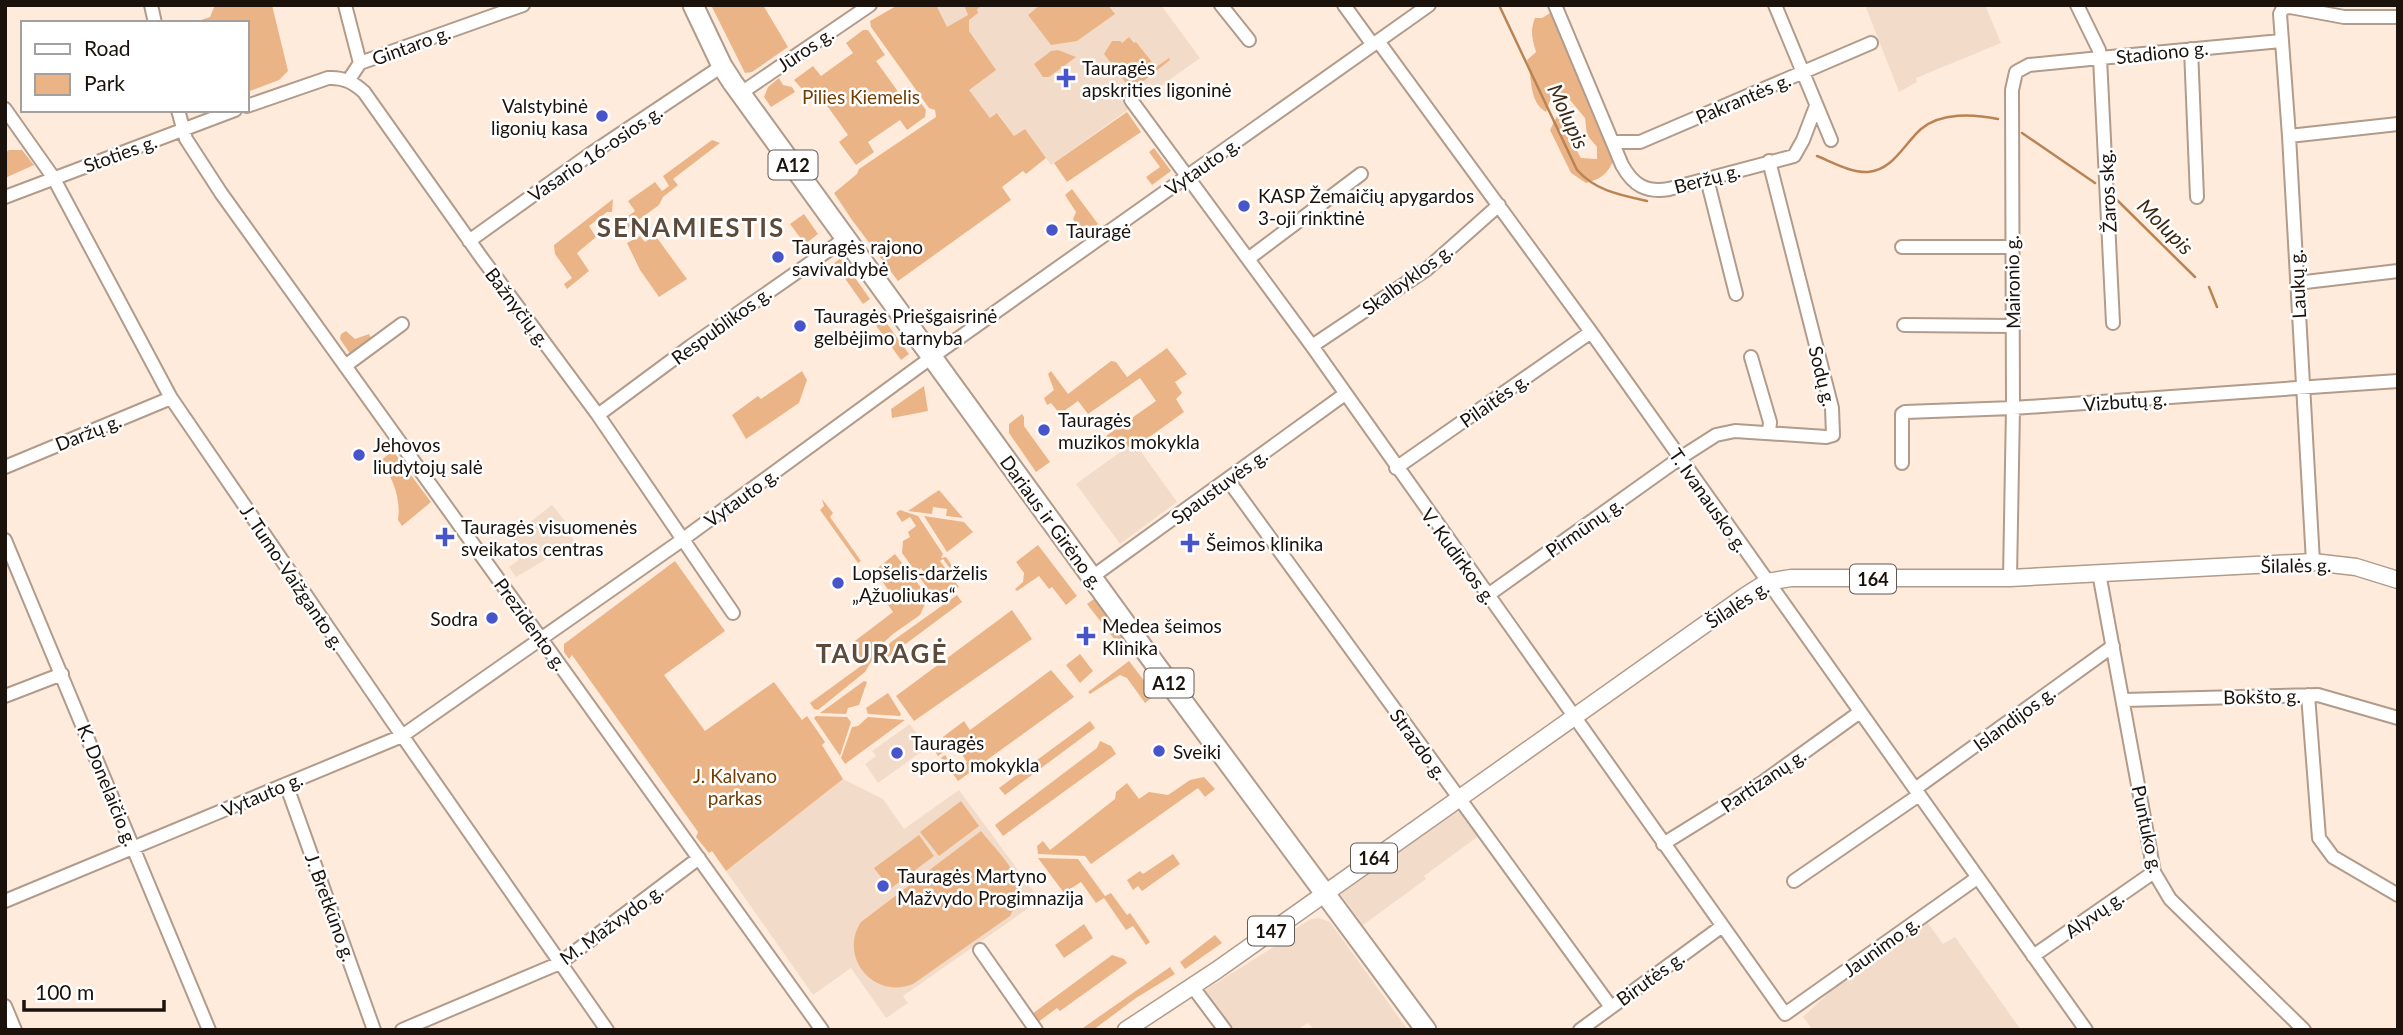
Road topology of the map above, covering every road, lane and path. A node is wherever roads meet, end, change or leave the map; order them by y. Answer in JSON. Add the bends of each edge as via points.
{"nodes":[{"id":1,"x":345,"y":5,"type":"edge"},
{"id":2,"x":523,"y":5,"type":"edge"},
{"id":3,"x":693,"y":5,"type":"edge"},
{"id":4,"x":870,"y":5,"type":"edge"},
{"id":5,"x":1221,"y":5,"type":"edge"},
{"id":6,"x":1344,"y":5,"type":"edge"},
{"id":7,"x":1429,"y":5,"type":"edge"},
{"id":8,"x":1555,"y":5,"type":"edge"},
{"id":9,"x":1775,"y":5,"type":"edge"},
{"id":10,"x":2077,"y":5,"type":"edge"},
{"id":11,"x":500,"y":9,"type":"edge"},
{"id":12,"x":2398,"y":17,"type":"edge"},
{"id":13,"x":1249,"y":40,"type":"dead end"},
{"id":14,"x":2281,"y":41,"type":"junction"},
{"id":15,"x":1376,"y":43,"type":"junction"},
{"id":16,"x":1871,"y":43,"type":"dead end"},
{"id":17,"x":2191,"y":49,"type":"junction"},
{"id":18,"x":2100,"y":58,"type":"junction"},
{"id":19,"x":360,"y":63,"type":"junction"},
{"id":20,"x":722,"y":66,"type":"junction"},
{"id":21,"x":1802,"y":72,"type":"junction"},
{"id":22,"x":348,"y":81,"type":"junction"},
{"id":23,"x":741,"y":93,"type":"junction"},
{"id":24,"x":1131,"y":100,"type":"dead end"},
{"id":25,"x":248,"y":106,"type":"edge"},
{"id":26,"x":1816,"y":106,"type":"junction"},
{"id":27,"x":5,"y":109,"type":"edge"},
{"id":28,"x":179,"y":112,"type":"edge"},
{"id":29,"x":229,"y":112,"type":"edge"},
{"id":30,"x":2398,"y":124,"type":"edge"},
{"id":31,"x":183,"y":129,"type":"junction"},
{"id":32,"x":2289,"y":136,"type":"junction"},
{"id":33,"x":1831,"y":140,"type":"dead end"},
{"id":34,"x":1614,"y":142,"type":"junction"},
{"id":35,"x":1769,"y":162,"type":"junction"},
{"id":36,"x":1361,"y":174,"type":"dead end"},
{"id":37,"x":53,"y":177,"type":"junction"},
{"id":38,"x":1187,"y":177,"type":"junction"},
{"id":39,"x":1707,"y":179,"type":"junction"},
{"id":40,"x":5,"y":197,"type":"edge"},
{"id":41,"x":2197,"y":197,"type":"dead end"},
{"id":42,"x":1499,"y":205,"type":"junction"},
{"id":43,"x":846,"y":238,"type":"junction"},
{"id":44,"x":469,"y":241,"type":"junction"},
{"id":45,"x":1902,"y":247,"type":"dead end"},
{"id":46,"x":2011,"y":247,"type":"junction"},
{"id":47,"x":1248,"y":259,"type":"junction"},
{"id":48,"x":2398,"y":271,"type":"edge"},
{"id":49,"x":2297,"y":284,"type":"junction"},
{"id":50,"x":1736,"y":293,"type":"dead end"},
{"id":51,"x":2113,"y":323,"type":"dead end"},
{"id":52,"x":402,"y":324,"type":"dead end"},
{"id":53,"x":1904,"y":325,"type":"dead end"},
{"id":54,"x":2012,"y":326,"type":"junction"},
{"id":55,"x":1591,"y":332,"type":"junction"},
{"id":56,"x":1311,"y":346,"type":"junction"},
{"id":57,"x":932,"y":357,"type":"junction"},
{"id":58,"x":1751,"y":357,"type":"dead end"},
{"id":59,"x":345,"y":366,"type":"junction"},
{"id":60,"x":2398,"y":382,"type":"edge"},
{"id":61,"x":2302,"y":389,"type":"junction"},
{"id":62,"x":1345,"y":394,"type":"junction"},
{"id":63,"x":171,"y":398,"type":"junction"},
{"id":64,"x":2013,"y":408,"type":"junction"},
{"id":65,"x":598,"y":415,"type":"junction"},
{"id":66,"x":1769,"y":433,"type":"junction"},
{"id":67,"x":1680,"y":458,"type":"junction"},
{"id":68,"x":1902,"y":463,"type":"dead end"},
{"id":69,"x":5,"y":467,"type":"edge"},
{"id":70,"x":1396,"y":468,"type":"junction"},
{"id":71,"x":1228,"y":480,"type":"junction"},
{"id":72,"x":683,"y":539,"type":"junction"},
{"id":73,"x":5,"y":540,"type":"edge"},
{"id":74,"x":2313,"y":562,"type":"junction"},
{"id":75,"x":2099,"y":573,"type":"junction"},
{"id":76,"x":1092,"y":577,"type":"junction"},
{"id":77,"x":2010,"y":578,"type":"junction"},
{"id":78,"x":2398,"y":580,"type":"edge"},
{"id":79,"x":1767,"y":582,"type":"junction"},
{"id":80,"x":1488,"y":595,"type":"junction"},
{"id":81,"x":733,"y":613,"type":"dead end"},
{"id":82,"x":542,"y":639,"type":"junction"},
{"id":83,"x":2113,"y":646,"type":"junction"},
{"id":84,"x":62,"y":674,"type":"junction"},
{"id":85,"x":2308,"y":695,"type":"junction"},
{"id":86,"x":5,"y":696,"type":"edge"},
{"id":87,"x":2124,"y":699,"type":"junction"},
{"id":88,"x":1860,"y":712,"type":"junction"},
{"id":89,"x":1574,"y":718,"type":"junction"},
{"id":90,"x":2398,"y":719,"type":"edge"},
{"id":91,"x":402,"y":736,"type":"junction"},
{"id":92,"x":286,"y":784,"type":"junction"},
{"id":93,"x":1917,"y":792,"type":"junction"},
{"id":94,"x":1458,"y":799,"type":"junction"},
{"id":95,"x":1663,"y":844,"type":"junction"},
{"id":96,"x":134,"y":848,"type":"junction"},
{"id":97,"x":699,"y":858,"type":"junction"},
{"id":98,"x":2154,"y":872,"type":"junction"},
{"id":99,"x":1977,"y":878,"type":"junction"},
{"id":100,"x":1794,"y":881,"type":"dead end"},
{"id":101,"x":1325,"y":893,"type":"junction"},
{"id":102,"x":2398,"y":895,"type":"edge"},
{"id":103,"x":5,"y":901,"type":"edge"},
{"id":104,"x":1721,"y":927,"type":"junction"},
{"id":105,"x":980,"y":950,"type":"dead end"},
{"id":106,"x":2033,"y":956,"type":"junction"},
{"id":107,"x":560,"y":963,"type":"junction"},
{"id":108,"x":1192,"y":986,"type":"junction"},
{"id":109,"x":5,"y":1006,"type":"edge"},
{"id":110,"x":1611,"y":1007,"type":"junction"},
{"id":111,"x":1784,"y":1014,"type":"joint"},
{"id":112,"x":15,"y":1030,"type":"edge"},
{"id":113,"x":209,"y":1030,"type":"edge"},
{"id":114,"x":374,"y":1030,"type":"edge"},
{"id":115,"x":402,"y":1030,"type":"edge"},
{"id":116,"x":607,"y":1030,"type":"edge"},
{"id":117,"x":822,"y":1030,"type":"edge"},
{"id":118,"x":1036,"y":1030,"type":"edge"},
{"id":119,"x":1126,"y":1030,"type":"edge"},
{"id":120,"x":1225,"y":1030,"type":"edge"},
{"id":121,"x":1426,"y":1030,"type":"edge"},
{"id":122,"x":1580,"y":1030,"type":"edge"},
{"id":123,"x":2086,"y":1030,"type":"edge"},
{"id":124,"x":2304,"y":1030,"type":"edge"}],
"edges":[{"from":1,"to":19,"type":"street","name":"Gintaro g."},
{"from":2,"to":11,"type":"street","name":"Gintaro g."},
{"from":3,"to":20,"type":"highway","name":"Dariaus ir Girėno g.","number":"A12"},
{"from":4,"to":23,"type":"street","name":"Jūros g."},
{"from":5,"to":13,"type":"street"},
{"from":6,"to":15,"type":"street","name":"T. Ivanausko g."},
{"from":7,"to":15,"type":"street","name":"Vytauto g."},
{"from":8,"to":34,"type":"street","name":"Beržų g."},
{"from":9,"to":21,"type":"street"},
{"from":10,"to":18,"type":"street","name":"Stadiono g."},
{"from":11,"to":19,"type":"street","name":"Gintaro g."},
{"from":12,"to":14,"type":"street","name":"Laukų g.","via":[[2344,17],[2290,6],[2280,14]]},
{"from":14,"to":17,"type":"street","name":"Stadiono g."},
{"from":14,"to":32,"type":"street","name":"Laukų g."},
{"from":15,"to":38,"type":"street","name":"Vytauto g."},
{"from":15,"to":42,"type":"street","name":"T. Ivanausko g."},
{"from":16,"to":21,"type":"street","name":"Pakrantės g."},
{"from":17,"to":18,"type":"street","name":"Stadiono g."},
{"from":17,"to":41,"type":"street"},
{"from":18,"to":46,"type":"street","name":"Maironio g.","via":[[2029,65],[2016,72]]},
{"from":18,"to":51,"type":"street","name":"Žaros skg."},
{"from":19,"to":22,"type":"street","name":"Gintaro g."},
{"from":20,"to":23,"type":"highway","name":"Dariaus ir Girėno g.","number":"A12"},
{"from":20,"to":44,"type":"street","name":"Vasario 16-osios g."},
{"from":21,"to":26,"type":"street"},
{"from":21,"to":34,"type":"street","name":"Pakrantės g.","via":[[1640,142]]},
{"from":22,"to":25,"type":"street","via":[[328,78]]},
{"from":22,"to":44,"type":"street","name":"Bažnyčių g.","via":[[364,92]]},
{"from":23,"to":43,"type":"highway","name":"Dariaus ir Girėno g.","number":"A12"},
{"from":24,"to":38,"type":"street","name":"V. Kudirkos g."},
{"from":26,"to":33,"type":"street"},
{"from":26,"to":35,"type":"street","name":"Beržų g.","via":[[1794,156]]},
{"from":27,"to":37,"type":"street","name":"J. Tumo-Vaižganto g."},
{"from":28,"to":31,"type":"street","name":"Prezidento g."},
{"from":29,"to":31,"type":"street","name":"Stoties g."},
{"from":30,"to":32,"type":"street"},
{"from":31,"to":37,"type":"street","name":"Stoties g."},
{"from":31,"to":59,"type":"street","name":"Prezidento g.","via":[[206,171]]},
{"from":32,"to":49,"type":"street","name":"Laukų g."},
{"from":34,"to":39,"type":"street","name":"Beržų g.","via":[[1627,174],[1642,187],[1654,191]]},
{"from":35,"to":39,"type":"street","name":"Beržų g."},
{"from":35,"to":66,"type":"street","name":"Sodų g.","via":[[1834,430],[1826,437]]},
{"from":36,"to":47,"type":"street"},
{"from":37,"to":40,"type":"street","name":"Stoties g."},
{"from":37,"to":63,"type":"street","name":"J. Tumo-Vaižganto g."},
{"from":38,"to":47,"type":"street","name":"V. Kudirkos g."},
{"from":38,"to":57,"type":"street","name":"Vytauto g."},
{"from":39,"to":50,"type":"street"},
{"from":42,"to":55,"type":"street","name":"T. Ivanausko g."},
{"from":42,"to":56,"type":"street","name":"Skalbyklos g.","via":[[1427,269]]},
{"from":43,"to":57,"type":"highway","name":"Dariaus ir Girėno g.","number":"A12"},
{"from":43,"to":65,"type":"street","name":"Respublikos g."},
{"from":44,"to":65,"type":"street","name":"Bažnyčių g."},
{"from":45,"to":46,"type":"street"},
{"from":46,"to":54,"type":"street","name":"Maironio g."},
{"from":47,"to":56,"type":"street","name":"V. Kudirkos g."},
{"from":48,"to":49,"type":"street"},
{"from":49,"to":61,"type":"street","name":"Laukų g."},
{"from":52,"to":59,"type":"street"},
{"from":53,"to":54,"type":"street"},
{"from":54,"to":64,"type":"street","name":"Maironio g."},
{"from":55,"to":67,"type":"street","name":"T. Ivanausko g."},
{"from":55,"to":70,"type":"street","name":"Pilaitės g."},
{"from":56,"to":62,"type":"street","name":"V. Kudirkos g."},
{"from":57,"to":72,"type":"street","name":"Vytauto g."},
{"from":57,"to":76,"type":"highway","name":"Dariaus ir Girėno g.","number":"A12"},
{"from":58,"to":66,"type":"street","via":[[1770,422]]},
{"from":59,"to":82,"type":"street","name":"Prezidento g."},
{"from":60,"to":61,"type":"street","name":"Vizbutų g."},
{"from":61,"to":64,"type":"street","name":"Vizbutų g."},
{"from":61,"to":74,"type":"street","name":"Laukų g."},
{"from":62,"to":70,"type":"street","name":"V. Kudirkos g."},
{"from":62,"to":71,"type":"street","name":"Spaustuvės g."},
{"from":63,"to":69,"type":"street","name":"Daržų g."},
{"from":63,"to":91,"type":"street","name":"J. Tumo-Vaižganto g."},
{"from":64,"to":68,"type":"street","name":"Vizbutų g.","via":[[1905,412]]},
{"from":64,"to":77,"type":"street","name":"Maironio g."},
{"from":65,"to":72,"type":"street","name":"Bažnyčių g."},
{"from":66,"to":67,"type":"street","name":"Sodų g.","via":[[1726,432]]},
{"from":67,"to":79,"type":"street","name":"T. Ivanausko g."},
{"from":67,"to":80,"type":"street","name":"Pirmūnų g."},
{"from":70,"to":80,"type":"street","name":"V. Kudirkos g."},
{"from":71,"to":76,"type":"street","name":"Spaustuvės g."},
{"from":71,"to":94,"type":"street","name":"Strazdo g."},
{"from":72,"to":81,"type":"street","name":"Bažnyčių g."},
{"from":72,"to":82,"type":"street","name":"Vytauto g."},
{"from":73,"to":84,"type":"street","name":"K. Donelaičio g."},
{"from":74,"to":75,"type":"main road","name":"Šilalės g.","number":"164"},
{"from":74,"to":78,"type":"main road","name":"Šilalės g.","number":"164","via":[[2357,567]]},
{"from":75,"to":77,"type":"main road","name":"Šilalės g.","number":"164"},
{"from":75,"to":83,"type":"street","name":"Puntuko g."},
{"from":76,"to":101,"type":"highway","name":"Dariaus ir Girėno g.","number":"A12"},
{"from":77,"to":79,"type":"main road","name":"Šilalės g.","number":"164","via":[[1791,578]]},
{"from":79,"to":88,"type":"street","name":"T. Ivanausko g."},
{"from":79,"to":89,"type":"main road","name":"Šilalės g.","number":"164"},
{"from":80,"to":89,"type":"street","name":"V. Kudirkos g."},
{"from":82,"to":91,"type":"street","name":"Vytauto g."},
{"from":82,"to":97,"type":"street","name":"Prezidento g."},
{"from":83,"to":87,"type":"street","name":"Puntuko g."},
{"from":83,"to":93,"type":"street","name":"Islandijos g."},
{"from":84,"to":86,"type":"street"},
{"from":84,"to":96,"type":"street","name":"K. Donelaičio g."},
{"from":85,"to":87,"type":"street","name":"Bokšto g."},
{"from":85,"to":90,"type":"street","name":"Bokšto g.","via":[[2328,696]]},
{"from":85,"to":102,"type":"street","via":[[2319,838],[2333,857]]},
{"from":87,"to":98,"type":"street","name":"Puntuko g."},
{"from":88,"to":93,"type":"street","name":"T. Ivanausko g."},
{"from":88,"to":95,"type":"street","name":"Partizanų g.","via":[[1763,782]]},
{"from":89,"to":94,"type":"main road","name":"Šilalės g.","number":"164"},
{"from":89,"to":95,"type":"street","name":"V. Kudirkos g."},
{"from":91,"to":92,"type":"street","name":"Vytauto g."},
{"from":91,"to":107,"type":"street","name":"J. Tumo-Vaižganto g."},
{"from":92,"to":96,"type":"street","name":"Vytauto g."},
{"from":92,"to":114,"type":"street","name":"J. Bretkūno g."},
{"from":93,"to":99,"type":"street","name":"T. Ivanausko g."},
{"from":93,"to":100,"type":"street","name":"Islandijos g."},
{"from":94,"to":101,"type":"main road","name":"Šilalės g.","number":"164"},
{"from":94,"to":110,"type":"street","name":"Strazdo g."},
{"from":95,"to":104,"type":"street","name":"V. Kudirkos g."},
{"from":96,"to":103,"type":"street","name":"Vytauto g."},
{"from":96,"to":113,"type":"street","name":"K. Donelaičio g."},
{"from":97,"to":107,"type":"street","name":"M. Mažvydo g."},
{"from":97,"to":117,"type":"street","name":"Prezidento g."},
{"from":98,"to":106,"type":"street","name":"Alyvų g."},
{"from":98,"to":124,"type":"street","name":"Puntuko g.","via":[[2171,899]]},
{"from":99,"to":106,"type":"street","name":"T. Ivanausko g."},
{"from":99,"to":111,"type":"street","name":"Jaunimo g."},
{"from":101,"to":108,"type":"main road","number":"147"},
{"from":101,"to":121,"type":"highway","name":"Dariaus ir Girėno g.","number":"A12"},
{"from":104,"to":110,"type":"street","name":"Birutės g."},
{"from":104,"to":111,"type":"street","name":"V. Kudirkos g."},
{"from":105,"to":118,"type":"street"},
{"from":106,"to":123,"type":"street","name":"T. Ivanausko g."},
{"from":107,"to":115,"type":"street","name":"M. Mažvydo g."},
{"from":107,"to":116,"type":"street","name":"J. Tumo-Vaižganto g."},
{"from":108,"to":119,"type":"main road","number":"147"},
{"from":108,"to":120,"type":"street"},
{"from":109,"to":112,"type":"street"},
{"from":110,"to":122,"type":"street","name":"Birutės g."}]}
